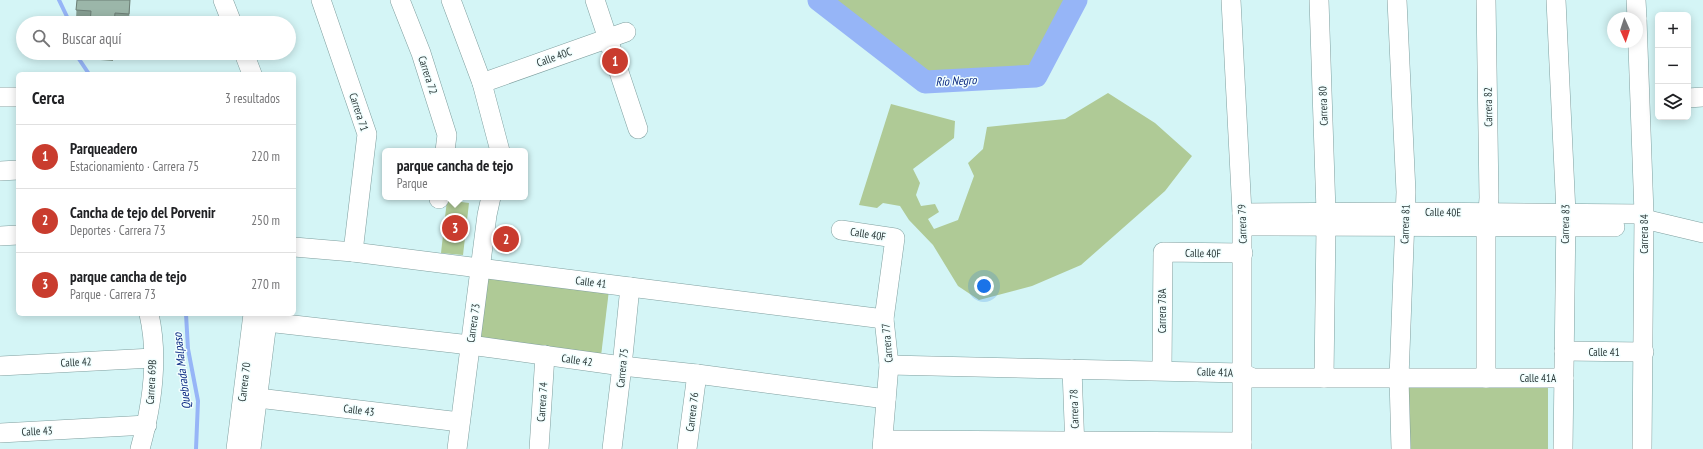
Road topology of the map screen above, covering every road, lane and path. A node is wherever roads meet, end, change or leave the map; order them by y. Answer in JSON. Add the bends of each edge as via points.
{"nodes":[{"id":1,"x":224,"y":0,"type":"edge"},
{"id":2,"x":321,"y":0,"type":"edge"},
{"id":3,"x":400,"y":0,"type":"edge"},
{"id":4,"x":451,"y":0,"type":"edge"},
{"id":5,"x":595,"y":0,"type":"edge"},
{"id":6,"x":1231,"y":0,"type":"edge"},
{"id":7,"x":1319,"y":0,"type":"edge"},
{"id":8,"x":1397,"y":0,"type":"edge"},
{"id":9,"x":1486,"y":0,"type":"edge"},
{"id":10,"x":1556,"y":0,"type":"edge"},
{"id":11,"x":1636,"y":0,"type":"edge"},
{"id":12,"x":1637,"y":12,"type":"edge"},
{"id":13,"x":230,"y":16,"type":"edge"},
{"id":14,"x":626,"y":32,"type":"dead end"},
{"id":15,"x":608,"y":38,"type":"junction"},
{"id":16,"x":1638,"y":48,"type":"edge"},
{"id":17,"x":247,"y":60,"type":"edge"},
{"id":18,"x":251,"y":72,"type":"edge"},
{"id":19,"x":482,"y":83,"type":"junction"},
{"id":20,"x":0,"y":97,"type":"edge"},
{"id":21,"x":16,"y":97,"type":"edge"},
{"id":22,"x":1703,"y":97,"type":"edge"},
{"id":23,"x":1691,"y":98,"type":"edge"},
{"id":24,"x":638,"y":129,"type":"dead end"},
{"id":25,"x":445,"y":148,"type":"edge"},
{"id":26,"x":499,"y":148,"type":"edge"},
{"id":27,"x":16,"y":170,"type":"edge"},
{"id":28,"x":0,"y":171,"type":"edge"},
{"id":29,"x":490,"y":200,"type":"edge"},
{"id":30,"x":1326,"y":219,"type":"junction"},
{"id":31,"x":1405,"y":219,"type":"junction"},
{"id":32,"x":1243,"y":220,"type":"junction"},
{"id":33,"x":1487,"y":220,"type":"junction"},
{"id":34,"x":1565,"y":220,"type":"junction"},
{"id":35,"x":1644,"y":220,"type":"junction"},
{"id":36,"x":841,"y":230,"type":"dead end"},
{"id":37,"x":1703,"y":233,"type":"edge"},
{"id":38,"x":16,"y":235,"type":"edge"},
{"id":39,"x":0,"y":236,"type":"edge"},
{"id":40,"x":895,"y":238,"type":"joint"},
{"id":41,"x":484,"y":242,"type":"junction"},
{"id":42,"x":296,"y":246,"type":"edge"},
{"id":43,"x":353,"y":252,"type":"junction"},
{"id":44,"x":1163,"y":252,"type":"joint"},
{"id":45,"x":1243,"y":253,"type":"junction"},
{"id":46,"x":454,"y":265,"type":"junction"},
{"id":47,"x":481,"y":268,"type":"junction"},
{"id":48,"x":630,"y":287,"type":"junction"},
{"id":49,"x":149,"y":316,"type":"edge"},
{"id":50,"x":262,"y":317,"type":"edge"},
{"id":51,"x":884,"y":319,"type":"junction"},
{"id":52,"x":470,"y":345,"type":"junction"},
{"id":53,"x":1564,"y":351,"type":"junction"},
{"id":54,"x":1644,"y":352,"type":"junction"},
{"id":55,"x":545,"y":355,"type":"junction"},
{"id":56,"x":153,"y":358,"type":"junction"},
{"id":57,"x":889,"y":365,"type":"junction"},
{"id":58,"x":0,"y":366,"type":"edge"},
{"id":59,"x":622,"y":366,"type":"junction"},
{"id":60,"x":1072,"y":369,"type":"junction"},
{"id":61,"x":1162,"y":370,"type":"junction"},
{"id":62,"x":1242,"y":373,"type":"junction"},
{"id":63,"x":696,"y":374,"type":"junction"},
{"id":64,"x":1324,"y":378,"type":"junction"},
{"id":65,"x":1399,"y":378,"type":"junction"},
{"id":66,"x":1486,"y":378,"type":"junction"},
{"id":67,"x":1564,"y":378,"type":"junction"},
{"id":68,"x":258,"y":398,"type":"junction"},
{"id":69,"x":886,"y":399,"type":"junction"},
{"id":70,"x":460,"y":422,"type":"junction"},
{"id":71,"x":147,"y":426,"type":"junction"},
{"id":72,"x":0,"y":433,"type":"edge"},
{"id":73,"x":882,"y":444,"type":"edge"},
{"id":74,"x":1075,"y":445,"type":"edge"},
{"id":75,"x":1242,"y":446,"type":"edge"},
{"id":76,"x":140,"y":449,"type":"edge"},
{"id":77,"x":236,"y":449,"type":"edge"},
{"id":78,"x":251,"y":449,"type":"edge"},
{"id":79,"x":458,"y":449,"type":"edge"},
{"id":80,"x":539,"y":449,"type":"edge"},
{"id":81,"x":612,"y":449,"type":"edge"},
{"id":82,"x":688,"y":449,"type":"edge"},
{"id":83,"x":1401,"y":449,"type":"edge"},
{"id":84,"x":1563,"y":449,"type":"edge"},
{"id":85,"x":1642,"y":449,"type":"edge"}],
"edges":[{"from":1,"to":13,"type":"street"},
{"from":2,"to":43,"type":"street","name":"Carrera 71","via":[[367,134]]},
{"from":3,"to":25,"type":"street","name":"Carrera 72","via":[[447,135]]},
{"from":4,"to":19,"type":"street"},
{"from":5,"to":15,"type":"street"},
{"from":6,"to":32,"type":"street","name":"Carrera 79"},
{"from":7,"to":30,"type":"street","name":"Carrera 80"},
{"from":8,"to":31,"type":"street","name":"Carrera 81"},
{"from":9,"to":33,"type":"street","name":"Carrera 82","via":[[1489,198]]},
{"from":10,"to":34,"type":"street","name":"Carrera 83"},
{"from":11,"to":12,"type":"street","name":"Carrera 84"},
{"from":14,"to":15,"type":"street","name":"Calle 40C"},
{"from":15,"to":19,"type":"street","name":"Calle 40C"},
{"from":15,"to":24,"type":"street"},
{"from":16,"to":35,"type":"street","name":"Carrera 84"},
{"from":17,"to":18,"type":"street"},
{"from":19,"to":26,"type":"street"},
{"from":20,"to":21,"type":"street"},
{"from":22,"to":23,"type":"street"},
{"from":27,"to":28,"type":"street"},
{"from":29,"to":41,"type":"street","name":"Carrera 73"},
{"from":30,"to":31,"type":"street","name":"Calle 40E"},
{"from":30,"to":32,"type":"street","name":"Calle 40E"},
{"from":30,"to":64,"type":"street","name":"Carrera 80"},
{"from":31,"to":33,"type":"street","name":"Calle 40E"},
{"from":31,"to":65,"type":"street","name":"Carrera 81"},
{"from":32,"to":45,"type":"street","name":"Carrera 79"},
{"from":33,"to":34,"type":"street","name":"Calle 40E"},
{"from":33,"to":66,"type":"street","name":"Carrera 82"},
{"from":34,"to":35,"type":"street","name":"Calle 40E"},
{"from":34,"to":53,"type":"street","name":"Carrera 83"},
{"from":35,"to":37,"type":"street","name":"Calle 40E"},
{"from":35,"to":54,"type":"street","name":"Carrera 84"},
{"from":36,"to":40,"type":"street","name":"Calle 40F"},
{"from":38,"to":39,"type":"street"},
{"from":40,"to":51,"type":"street","name":"Carrera 77"},
{"from":41,"to":46,"type":"street","via":[[467,260]]},
{"from":41,"to":47,"type":"street","name":"Carrera 73"},
{"from":42,"to":43,"type":"street","name":"Calle 41"},
{"from":43,"to":46,"type":"street","name":"Calle 41"},
{"from":44,"to":45,"type":"street","name":"Calle 40F"},
{"from":44,"to":61,"type":"street","name":"Carrera 78A"},
{"from":45,"to":62,"type":"street","name":"Carrera 79"},
{"from":46,"to":47,"type":"street","name":"Calle 41"},
{"from":47,"to":48,"type":"street","name":"Calle 41"},
{"from":47,"to":52,"type":"street","name":"Carrera 73"},
{"from":48,"to":51,"type":"street","name":"Calle 41"},
{"from":48,"to":59,"type":"street","name":"Carrera 75"},
{"from":49,"to":56,"type":"street","name":"Carrera 69B"},
{"from":50,"to":52,"type":"street","name":"Calle 42"},
{"from":50,"to":68,"type":"street","name":"Carrera 70"},
{"from":50,"to":77,"type":"street","name":"Carrera 70"},
{"from":51,"to":57,"type":"street","name":"Carrera 77"},
{"from":52,"to":55,"type":"street","name":"Calle 42"},
{"from":52,"to":70,"type":"street","name":"Carrera 73"},
{"from":53,"to":54,"type":"street","name":"Calle 41"},
{"from":53,"to":67,"type":"street","name":"Carrera 83"},
{"from":54,"to":85,"type":"street","name":"Carrera 84"},
{"from":55,"to":59,"type":"street","name":"Calle 42"},
{"from":55,"to":80,"type":"street","name":"Carrera 74"},
{"from":56,"to":58,"type":"street","name":"Calle 42"},
{"from":56,"to":71,"type":"street","name":"Carrera 69B","via":[[153,389]]},
{"from":57,"to":60,"type":"street","name":"Calle 41A"},
{"from":57,"to":69,"type":"street","name":"Carrera 77"},
{"from":59,"to":63,"type":"street","name":"Calle 42"},
{"from":59,"to":81,"type":"street","name":"Carrera 75"},
{"from":60,"to":61,"type":"street","name":"Calle 41A"},
{"from":60,"to":74,"type":"street","name":"Carrera 78"},
{"from":61,"to":62,"type":"street","name":"Calle 41A"},
{"from":62,"to":64,"type":"street","name":"Calle 41A","via":[[1253,378]]},
{"from":62,"to":75,"type":"street","name":"Carrera 79"},
{"from":63,"to":69,"type":"street","name":"Calle 42"},
{"from":63,"to":82,"type":"street","name":"Carrera 76"},
{"from":64,"to":65,"type":"street","name":"Calle 41A"},
{"from":65,"to":66,"type":"street","name":"Calle 41A"},
{"from":65,"to":83,"type":"street","name":"Carrera 81"},
{"from":66,"to":67,"type":"street","name":"Calle 41A"},
{"from":67,"to":84,"type":"street","name":"Carrera 83"},
{"from":68,"to":70,"type":"street","name":"Calle 43"},
{"from":68,"to":78,"type":"street","name":"Carrera 70"},
{"from":69,"to":73,"type":"street","name":"Carrera 77"},
{"from":70,"to":79,"type":"street","name":"Carrera 73"},
{"from":71,"to":72,"type":"street","name":"Calle 43"},
{"from":71,"to":76,"type":"street","name":"Carrera 69B"},
{"from":73,"to":74,"type":"street"},
{"from":74,"to":75,"type":"street"}]}
